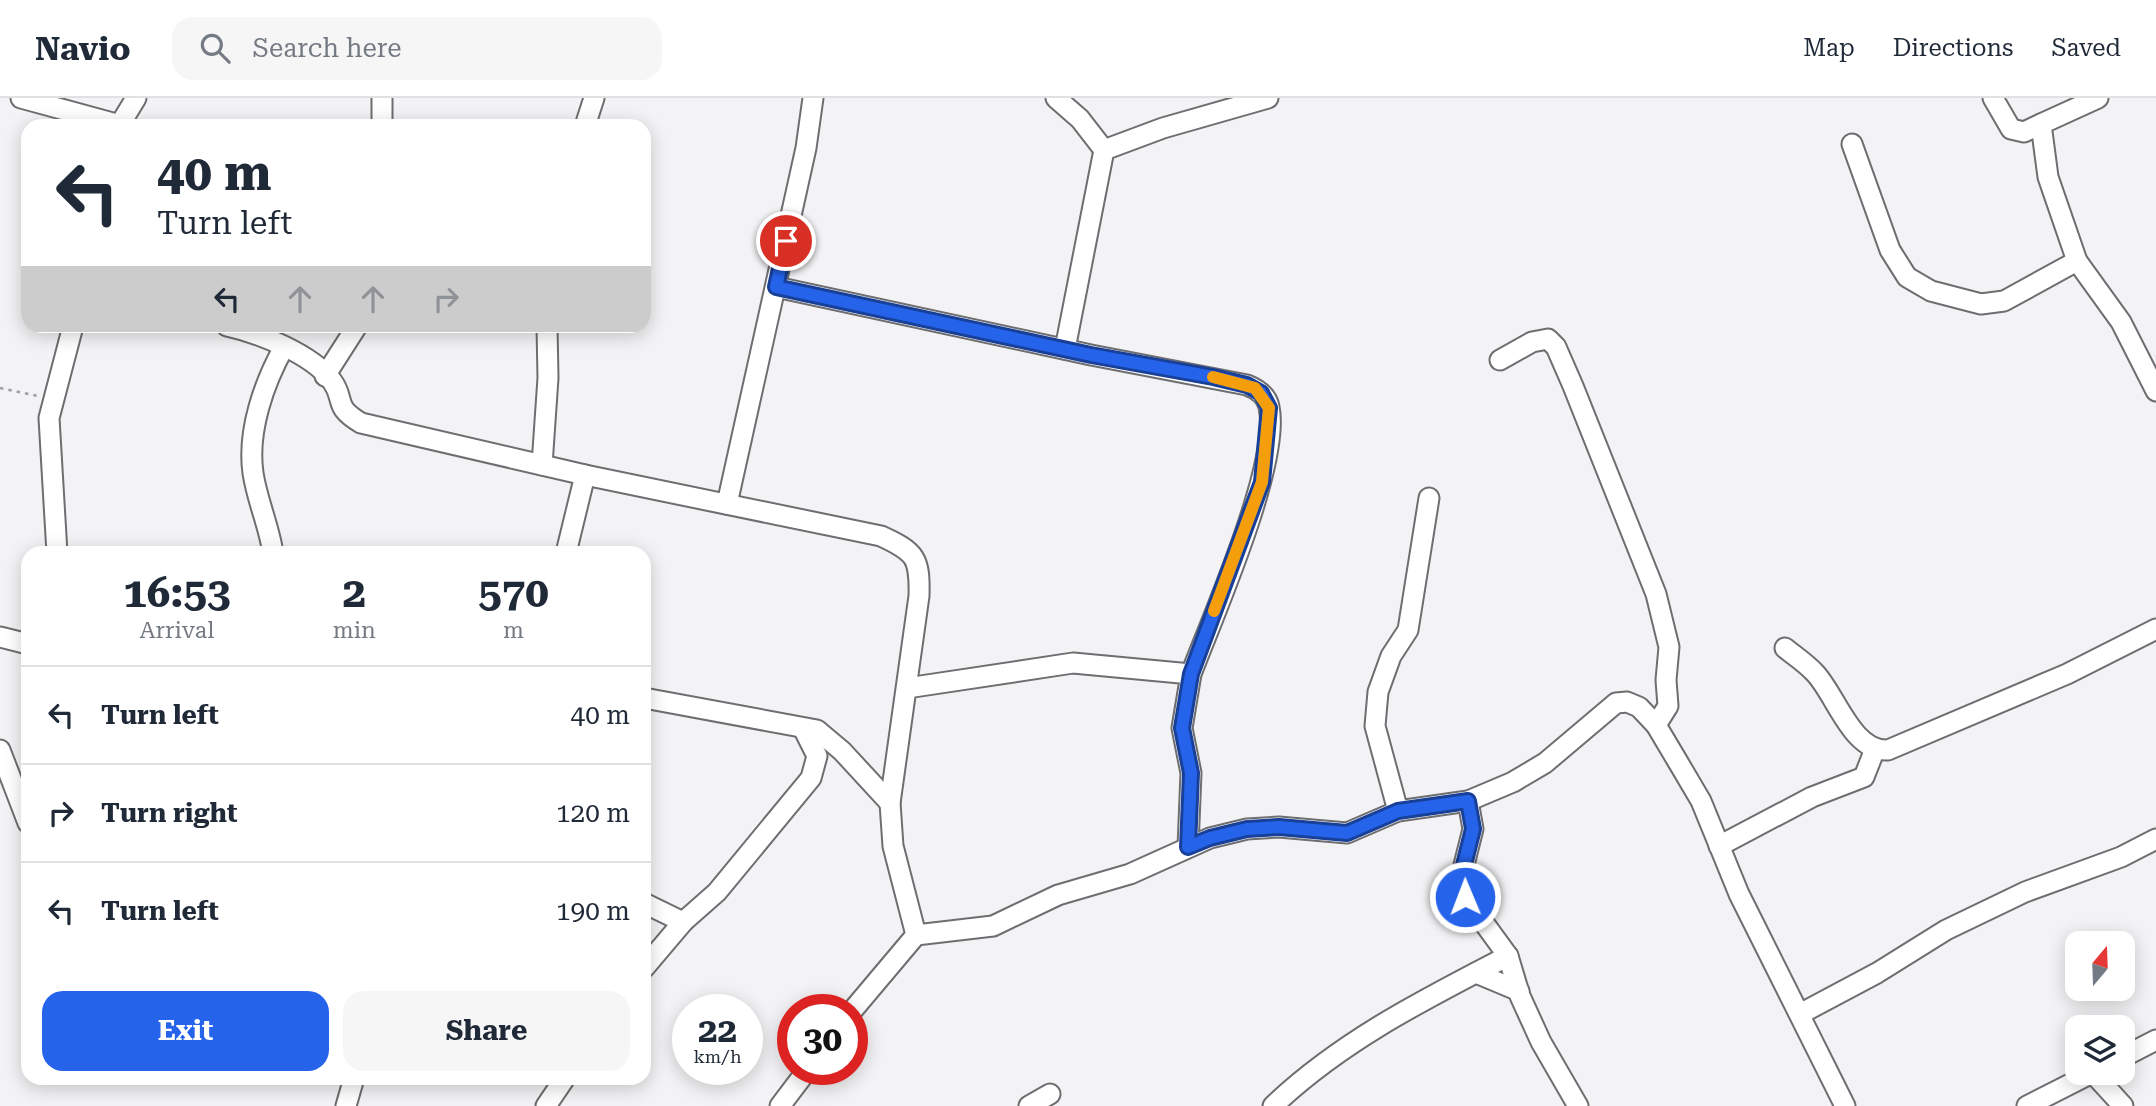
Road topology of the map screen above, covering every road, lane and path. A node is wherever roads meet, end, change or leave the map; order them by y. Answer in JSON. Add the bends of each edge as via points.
{"nodes":[{"id":1,"x":21,"y":98,"type":"edge"},
{"id":2,"x":136,"y":98,"type":"edge"},
{"id":3,"x":382,"y":98,"type":"edge"},
{"id":4,"x":594,"y":98,"type":"edge"},
{"id":5,"x":813,"y":98,"type":"edge"},
{"id":6,"x":1056,"y":98,"type":"edge"},
{"id":7,"x":1268,"y":98,"type":"edge"},
{"id":8,"x":1993,"y":98,"type":"edge"},
{"id":9,"x":2098,"y":98,"type":"edge"},
{"id":10,"x":1235,"y":102,"type":"edge"},
{"id":11,"x":98,"y":119,"type":"edge"},
{"id":12,"x":124,"y":119,"type":"edge"},
{"id":13,"x":382,"y":119,"type":"edge"},
{"id":14,"x":587,"y":119,"type":"edge"},
{"id":15,"x":2041,"y":124,"type":"junction"},
{"id":16,"x":1852,"y":144,"type":"dead end"},
{"id":17,"x":1104,"y":150,"type":"junction"},
{"id":18,"x":2077,"y":261,"type":"junction"},
{"id":19,"x":776,"y":287,"type":"junction"},
{"id":20,"x":71,"y":333,"type":"edge"},
{"id":21,"x":252,"y":333,"type":"edge"},
{"id":22,"x":353,"y":333,"type":"edge"},
{"id":23,"x":547,"y":333,"type":"edge"},
{"id":24,"x":284,"y":347,"type":"junction"},
{"id":25,"x":1065,"y":349,"type":"junction"},
{"id":26,"x":1500,"y":360,"type":"dead end"},
{"id":27,"x":325,"y":376,"type":"junction"},
{"id":28,"x":0,"y":387,"type":"edge"},
{"id":29,"x":2156,"y":391,"type":"edge"},
{"id":30,"x":52,"y":400,"type":"junction"},
{"id":31,"x":542,"y":465,"type":"junction"},
{"id":32,"x":585,"y":475,"type":"junction"},
{"id":33,"x":1429,"y":498,"type":"dead end"},
{"id":34,"x":727,"y":504,"type":"junction"},
{"id":35,"x":57,"y":546,"type":"edge"},
{"id":36,"x":271,"y":546,"type":"edge"},
{"id":37,"x":568,"y":546,"type":"edge"},
{"id":38,"x":2156,"y":629,"type":"edge"},
{"id":39,"x":0,"y":637,"type":"edge"},
{"id":40,"x":21,"y":642,"type":"edge"},
{"id":41,"x":1786,"y":648,"type":"dead end"},
{"id":42,"x":1191,"y":674,"type":"junction"},
{"id":43,"x":907,"y":688,"type":"junction"},
{"id":44,"x":651,"y":699,"type":"edge"},
{"id":45,"x":1656,"y":724,"type":"junction"},
{"id":46,"x":804,"y":730,"type":"junction"},
{"id":47,"x":1875,"y":749,"type":"junction"},
{"id":48,"x":0,"y":750,"type":"edge"},
{"id":49,"x":1468,"y":801,"type":"junction"},
{"id":50,"x":890,"y":803,"type":"junction"},
{"id":51,"x":21,"y":805,"type":"edge"},
{"id":52,"x":1398,"y":811,"type":"junction"},
{"id":53,"x":2156,"y":839,"type":"edge"},
{"id":54,"x":1719,"y":846,"type":"junction"},
{"id":55,"x":1188,"y":847,"type":"junction"},
{"id":56,"x":651,"y":906,"type":"edge"},
{"id":57,"x":683,"y":922,"type":"junction"},
{"id":58,"x":916,"y":934,"type":"junction"},
{"id":59,"x":1508,"y":956,"type":"junction"},
{"id":60,"x":651,"y":960,"type":"edge"},
{"id":61,"x":1475,"y":973,"type":"junction"},
{"id":62,"x":1519,"y":991,"type":"junction"},
{"id":63,"x":866,"y":994,"type":"edge"},
{"id":64,"x":1800,"y":1014,"type":"junction"},
{"id":65,"x":2156,"y":1040,"type":"edge"},
{"id":66,"x":2135,"y":1051,"type":"edge"},
{"id":67,"x":352,"y":1085,"type":"edge"},
{"id":68,"x":560,"y":1085,"type":"edge"},
{"id":69,"x":795,"y":1085,"type":"edge"},
{"id":70,"x":2069,"y":1085,"type":"edge"},
{"id":71,"x":2104,"y":1085,"type":"edge"},
{"id":72,"x":1050,"y":1094,"type":"dead end"},
{"id":73,"x":346,"y":1106,"type":"edge"},
{"id":74,"x":546,"y":1106,"type":"edge"},
{"id":75,"x":779,"y":1106,"type":"edge"},
{"id":76,"x":1030,"y":1106,"type":"edge"},
{"id":77,"x":1273,"y":1106,"type":"edge"},
{"id":78,"x":1578,"y":1106,"type":"edge"},
{"id":79,"x":1845,"y":1106,"type":"edge"},
{"id":80,"x":2027,"y":1106,"type":"edge"},
{"id":81,"x":2123,"y":1106,"type":"edge"}],
"edges":[{"from":1,"to":11,"type":"street"},
{"from":2,"to":12,"type":"street"},
{"from":3,"to":13,"type":"street"},
{"from":4,"to":14,"type":"street"},
{"from":5,"to":19,"type":"street"},
{"from":6,"to":17,"type":"street"},
{"from":7,"to":10,"type":"street"},
{"from":8,"to":15,"type":"street","via":[[2011,129],[2024,132]]},
{"from":9,"to":15,"type":"street"},
{"from":10,"to":17,"type":"street"},
{"from":15,"to":18,"type":"street","via":[[2048,177]]},
{"from":16,"to":18,"type":"street","via":[[1890,250],[1907,277],[1931,291],[1981,304],[2004,301]]},
{"from":17,"to":25,"type":"street"},
{"from":18,"to":29,"type":"street","via":[[2121,322]]},
{"from":19,"to":25,"type":"street"},
{"from":19,"to":34,"type":"street"},
{"from":20,"to":30,"type":"street"},
{"from":21,"to":24,"type":"street"},
{"from":22,"to":27,"type":"street"},
{"from":23,"to":31,"type":"street"},
{"from":24,"to":27,"type":"street"},
{"from":24,"to":36,"type":"street","via":[[268,376],[256,424],[253,472]]},
{"from":25,"to":42,"type":"street","via":[[1247,385],[1261,393],[1269,408],[1262,482]]},
{"from":26,"to":45,"type":"street","via":[[1532,342],[1548,340],[1556,347],[1573,386],[1656,594],[1668,640],[1668,706]]},
{"from":27,"to":31,"type":"street","via":[[332,381],[346,414],[361,423]]},
{"from":28,"to":30,"type":"path"},
{"from":30,"to":35,"type":"street","via":[[49,436]]},
{"from":31,"to":32,"type":"street"},
{"from":32,"to":34,"type":"street"},
{"from":32,"to":37,"type":"street"},
{"from":33,"to":52,"type":"street","via":[[1408,630],[1391,656],[1378,692],[1375,726]]},
{"from":34,"to":43,"type":"street","via":[[881,536],[911,554],[919,577]]},
{"from":38,"to":47,"type":"street","via":[[2067,674],[1888,750]]},
{"from":39,"to":40,"type":"street"},
{"from":41,"to":47,"type":"street","via":[[1816,674],[1859,737]]},
{"from":42,"to":43,"type":"street","via":[[1073,663]]},
{"from":42,"to":55,"type":"street","via":[[1182,728],[1191,773]]},
{"from":43,"to":50,"type":"street"},
{"from":44,"to":46,"type":"street"},
{"from":45,"to":49,"type":"street","via":[[1639,707],[1616,703],[1545,763]]},
{"from":45,"to":54,"type":"street","via":[[1701,801]]},
{"from":46,"to":50,"type":"street","via":[[817,730],[842,751]]},
{"from":46,"to":57,"type":"street","via":[[817,756],[811,778],[716,892]]},
{"from":47,"to":54,"type":"street","via":[[1864,777],[1812,797]]},
{"from":48,"to":51,"type":"street"},
{"from":49,"to":52,"type":"street"},
{"from":49,"to":59,"type":"street","via":[[1473,829],[1464,865],[1465,897]]},
{"from":50,"to":58,"type":"street","via":[[893,846]]},
{"from":52,"to":55,"type":"street","via":[[1347,833],[1247,829]]},
{"from":53,"to":64,"type":"street","via":[[1946,930]]},
{"from":54,"to":64,"type":"street"},
{"from":55,"to":58,"type":"street","via":[[1119,878],[1058,895],[993,926]]},
{"from":56,"to":57,"type":"street"},
{"from":57,"to":60,"type":"street"},
{"from":58,"to":63,"type":"street"},
{"from":59,"to":61,"type":"street"},
{"from":59,"to":62,"type":"street"},
{"from":61,"to":62,"type":"street"},
{"from":61,"to":77,"type":"street","via":[[1388,1020],[1302,1078]]},
{"from":62,"to":78,"type":"street","via":[[1541,1042]]},
{"from":64,"to":79,"type":"street"},
{"from":65,"to":66,"type":"street"},
{"from":67,"to":73,"type":"street"},
{"from":68,"to":74,"type":"street"},
{"from":69,"to":75,"type":"street"},
{"from":70,"to":80,"type":"street"},
{"from":71,"to":81,"type":"street"},
{"from":72,"to":76,"type":"street"}]}
